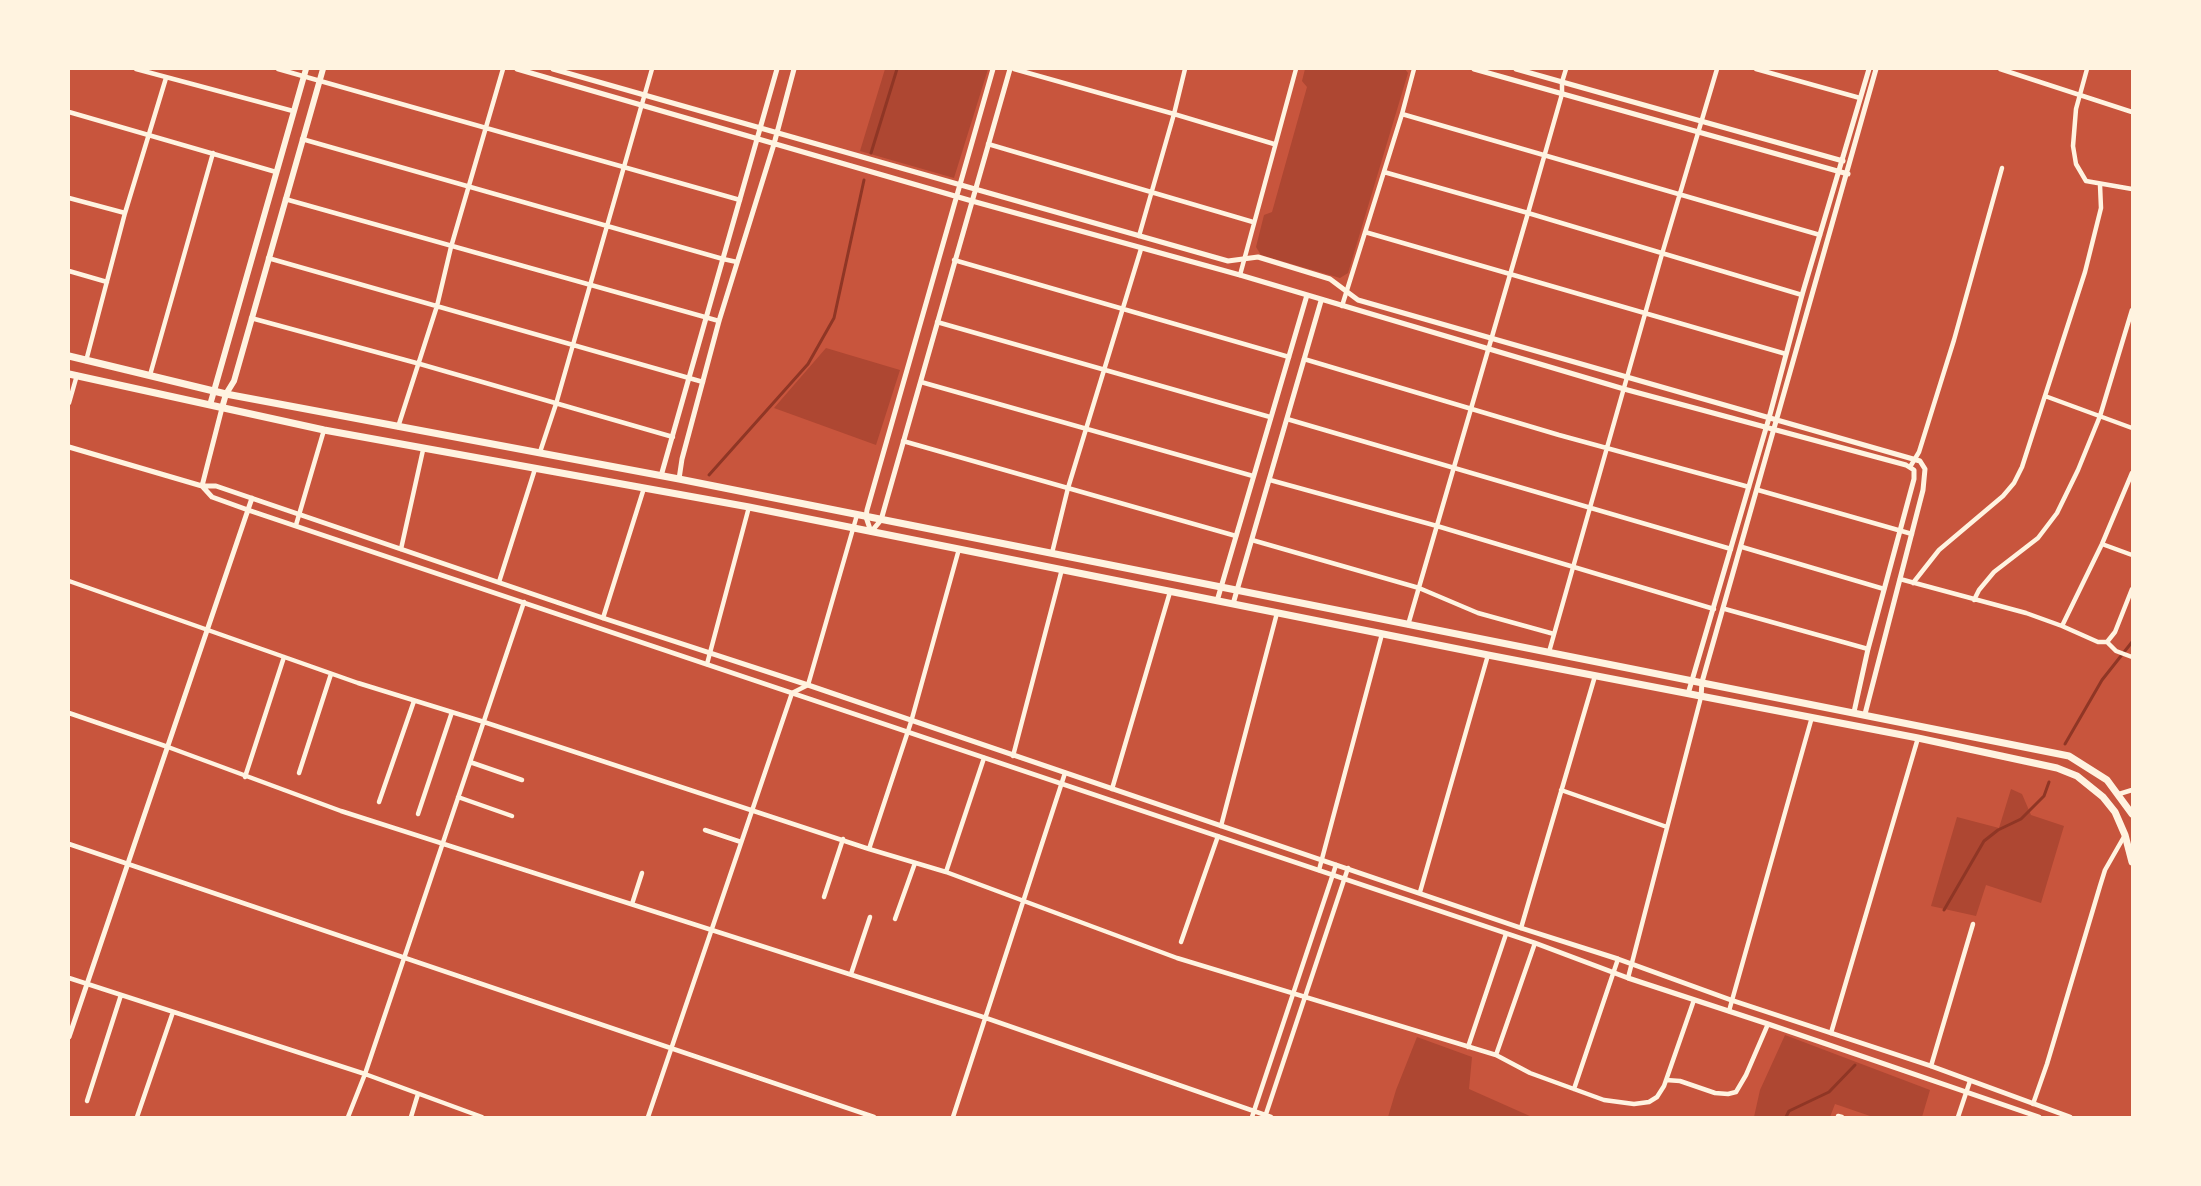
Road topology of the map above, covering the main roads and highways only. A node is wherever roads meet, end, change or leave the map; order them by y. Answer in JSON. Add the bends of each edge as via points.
{"nodes":[{"id":1,"x":306,"y":69,"type":"edge"},
{"id":2,"x":323,"y":69,"type":"edge"},
{"id":3,"x":69,"y":356,"type":"edge"},
{"id":4,"x":73,"y":374,"type":"edge"},
{"id":5,"x":214,"y":391,"type":"junction"},
{"id":6,"x":226,"y":394,"type":"junction"},
{"id":7,"x":210,"y":405,"type":"junction"},
{"id":8,"x":222,"y":408,"type":"junction"},
{"id":9,"x":1011,"y":546,"type":"junction"},
{"id":10,"x":1036,"y":550,"type":"junction"},
{"id":11,"x":1008,"y":559,"type":"junction"},
{"id":12,"x":1033,"y":564,"type":"junction"},
{"id":13,"x":2132,"y":814,"type":"edge"},
{"id":14,"x":2132,"y":862,"type":"edge"}],
"edges":[{"from":1,"to":5,"type":"main road"},
{"from":2,"to":6,"type":"main road","via":[[234,381]]},
{"from":3,"to":5,"type":"main road"},
{"from":4,"to":7,"type":"main road"},
{"from":5,"to":6,"type":"main road"},
{"from":5,"to":7,"type":"main road"},
{"from":6,"to":8,"type":"main road"},
{"from":6,"to":9,"type":"main road"},
{"from":7,"to":8,"type":"main road"},
{"from":8,"to":11,"type":"main road","via":[[423,450],[749,507]]},
{"from":9,"to":10,"type":"main road"},
{"from":9,"to":11,"type":"main road"},
{"from":10,"to":12,"type":"main road"},
{"from":10,"to":13,"type":"main road","via":[[2069,756],[2107,780]]},
{"from":11,"to":12,"type":"main road"},
{"from":12,"to":14,"type":"main road","via":[[2057,768],[2077,776],[2115,812],[2126,835]]}]}
